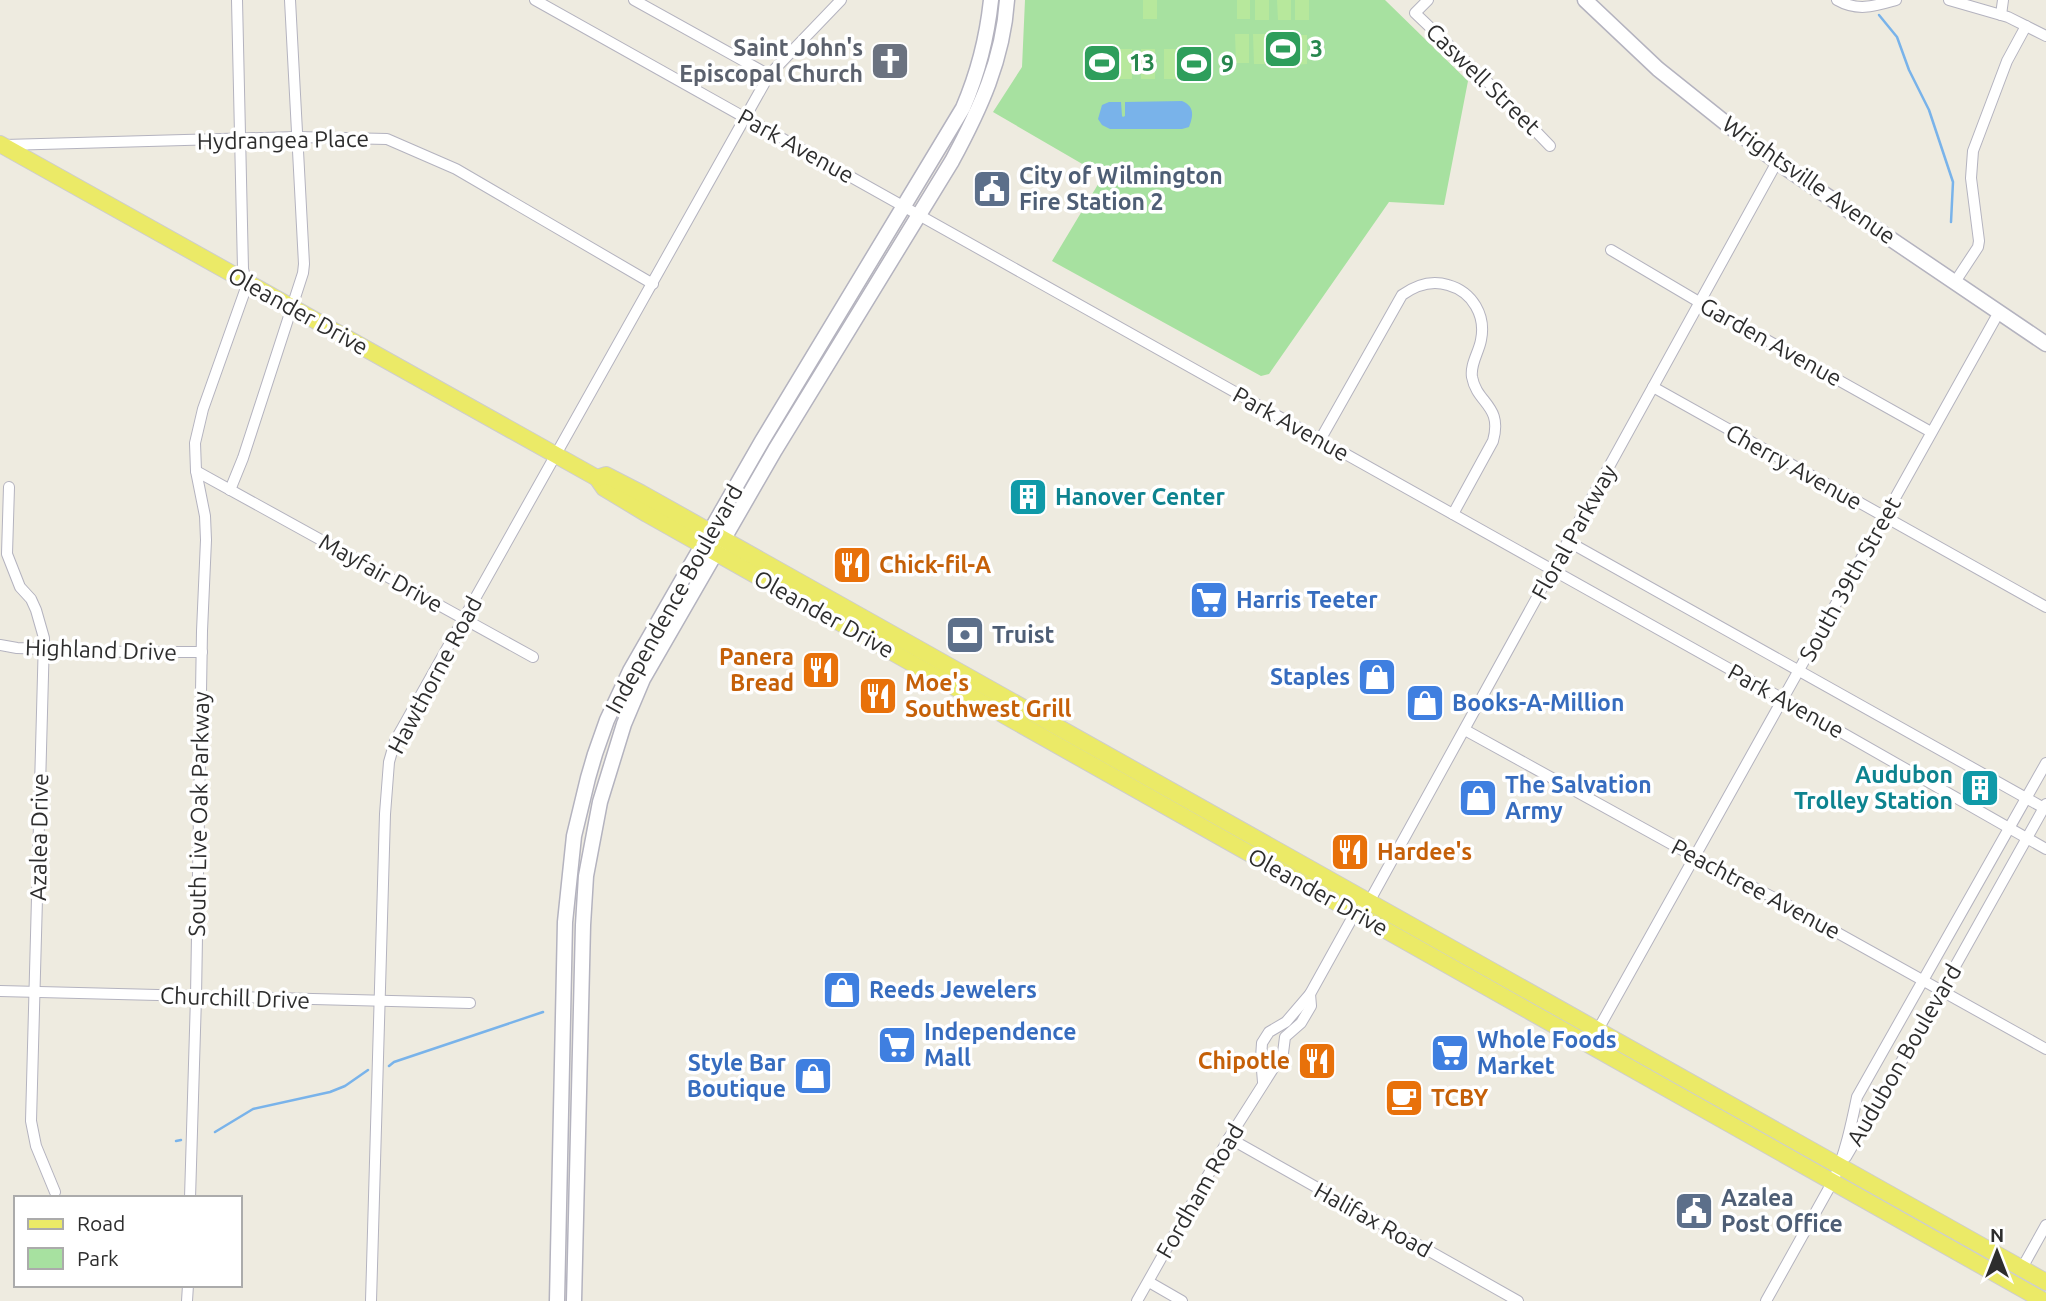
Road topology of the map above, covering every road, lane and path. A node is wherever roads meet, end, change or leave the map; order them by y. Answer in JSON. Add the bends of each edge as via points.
{"nodes":[{"id":1,"x":237,"y":0,"type":"edge"},
{"id":2,"x":290,"y":0,"type":"edge"},
{"id":3,"x":535,"y":0,"type":"edge"},
{"id":4,"x":634,"y":0,"type":"edge"},
{"id":5,"x":841,"y":0,"type":"edge"},
{"id":6,"x":991,"y":0,"type":"edge"},
{"id":7,"x":1007,"y":0,"type":"edge"},
{"id":8,"x":1428,"y":0,"type":"edge"},
{"id":9,"x":1585,"y":0,"type":"edge"},
{"id":10,"x":1838,"y":0,"type":"edge"},
{"id":11,"x":1896,"y":0,"type":"edge"},
{"id":12,"x":1949,"y":0,"type":"edge"},
{"id":13,"x":2003,"y":0,"type":"edge"},
{"id":14,"x":2001,"y":15,"type":"junction"},
{"id":15,"x":2026,"y":26,"type":"junction"},
{"id":16,"x":2046,"y":36,"type":"edge"},
{"id":17,"x":769,"y":75,"type":"junction"},
{"id":18,"x":745,"y":117,"type":"junction"},
{"id":19,"x":296,"y":137,"type":"junction"},
{"id":20,"x":241,"y":139,"type":"junction"},
{"id":21,"x":1,"y":146,"type":"edge"},
{"id":22,"x":1550,"y":146,"type":"dead end"},
{"id":23,"x":1777,"y":162,"type":"junction"},
{"id":24,"x":904,"y":207,"type":"junction"},
{"id":25,"x":919,"y":215,"type":"junction"},
{"id":26,"x":1611,"y":250,"type":"dead end"},
{"id":27,"x":246,"y":281,"type":"junction"},
{"id":28,"x":1955,"y":282,"type":"junction"},
{"id":29,"x":653,"y":284,"type":"junction"},
{"id":30,"x":1699,"y":302,"type":"junction"},
{"id":31,"x":293,"y":308,"type":"junction"},
{"id":32,"x":1999,"y":312,"type":"junction"},
{"id":33,"x":2046,"y":344,"type":"edge"},
{"id":34,"x":1653,"y":387,"type":"junction"},
{"id":35,"x":1931,"y":432,"type":"junction"},
{"id":36,"x":1320,"y":440,"type":"junction"},
{"id":37,"x":556,"y":454,"type":"junction"},
{"id":38,"x":196,"y":471,"type":"junction"},
{"id":39,"x":9,"y":487,"type":"dead end"},
{"id":40,"x":230,"y":490,"type":"junction"},
{"id":41,"x":1453,"y":514,"type":"junction"},
{"id":42,"x":1884,"y":517,"type":"junction"},
{"id":43,"x":1569,"y":542,"type":"junction"},
{"id":44,"x":714,"y":543,"type":"junction"},
{"id":45,"x":1553,"y":570,"type":"junction"},
{"id":46,"x":2046,"y":607,"type":"edge"},
{"id":47,"x":464,"y":618,"type":"junction"},
{"id":48,"x":0,"y":645,"type":"edge"},
{"id":49,"x":44,"y":649,"type":"junction"},
{"id":50,"x":202,"y":652,"type":"junction"},
{"id":51,"x":533,"y":657,"type":"dead end"},
{"id":52,"x":1799,"y":671,"type":"junction"},
{"id":53,"x":1783,"y":699,"type":"junction"},
{"id":54,"x":1465,"y":730,"type":"junction"},
{"id":55,"x":2046,"y":763,"type":"edge"},
{"id":56,"x":2026,"y":799,"type":"junction"},
{"id":57,"x":2045,"y":806,"type":"edge"},
{"id":58,"x":2009,"y":828,"type":"junction"},
{"id":59,"x":2027,"y":839,"type":"junction"},
{"id":60,"x":2046,"y":849,"type":"edge"},
{"id":61,"x":1695,"y":857,"type":"junction"},
{"id":62,"x":1369,"y":902,"type":"junction"},
{"id":63,"x":1355,"y":913,"type":"junction"},
{"id":64,"x":565,"y":922,"type":"junction"},
{"id":65,"x":1923,"y":981,"type":"junction"},
{"id":66,"x":1941,"y":990,"type":"junction"},
{"id":67,"x":0,"y":991,"type":"edge"},
{"id":68,"x":35,"y":991,"type":"junction"},
{"id":69,"x":1310,"y":994,"type":"junction"},
{"id":70,"x":196,"y":997,"type":"junction"},
{"id":71,"x":379,"y":1001,"type":"junction"},
{"id":72,"x":470,"y":1003,"type":"dead end"},
{"id":73,"x":581,"y":1014,"type":"junction"},
{"id":74,"x":1598,"y":1030,"type":"junction"},
{"id":75,"x":1590,"y":1044,"type":"junction"},
{"id":76,"x":2046,"y":1049,"type":"edge"},
{"id":77,"x":1263,"y":1082,"type":"junction"},
{"id":78,"x":1229,"y":1138,"type":"junction"},
{"id":79,"x":1840,"y":1166,"type":"junction"},
{"id":80,"x":1833,"y":1181,"type":"junction"},
{"id":81,"x":55,"y":1192,"type":"dead end"},
{"id":82,"x":190,"y":1196,"type":"edge"},
{"id":83,"x":2046,"y":1225,"type":"edge"},
{"id":84,"x":2022,"y":1268,"type":"junction"},
{"id":85,"x":1149,"y":1282,"type":"junction"},
{"id":86,"x":2046,"y":1282,"type":"edge"},
{"id":87,"x":371,"y":1301,"type":"edge"},
{"id":88,"x":557,"y":1301,"type":"edge"},
{"id":89,"x":574,"y":1301,"type":"edge"},
{"id":90,"x":1137,"y":1301,"type":"edge"},
{"id":91,"x":1182,"y":1301,"type":"edge"},
{"id":92,"x":1518,"y":1301,"type":"edge"},
{"id":93,"x":1766,"y":1301,"type":"edge"},
{"id":94,"x":2044,"y":1301,"type":"edge"}],
"edges":[{"from":1,"to":20,"type":"street","name":"South Live Oak Parkway"},
{"from":2,"to":19,"type":"street"},
{"from":3,"to":18,"type":"street","name":"Park Avenue"},
{"from":4,"to":17,"type":"street"},
{"from":5,"to":17,"type":"street","name":"Hawthorne Road"},
{"from":6,"to":24,"type":"main road","name":"Independence Boulevard","via":[[971,90]]},
{"from":7,"to":25,"type":"main road","name":"Independence Boulevard","via":[[989,86]]},
{"from":8,"to":22,"type":"street","name":"Caswell Street","via":[[1415,13]]},
{"from":9,"to":23,"type":"main road","name":"Wrightsville Avenue","via":[[1667,76]]},
{"from":10,"to":11,"type":"street","via":[[1864,8]]},
{"from":12,"to":14,"type":"street"},
{"from":13,"to":14,"type":"street"},
{"from":14,"to":15,"type":"street"},
{"from":15,"to":16,"type":"street"},
{"from":15,"to":28,"type":"street","via":[[2007,61],[1973,151],[1971,178],[1979,241]]},
{"from":17,"to":18,"type":"street","name":"Hawthorne Road"},
{"from":18,"to":24,"type":"street","name":"Park Avenue"},
{"from":18,"to":29,"type":"street","name":"Hawthorne Road"},
{"from":19,"to":20,"type":"street","name":"Hydrangea Place"},
{"from":19,"to":29,"type":"street","name":"Hydrangea Place","via":[[387,139],[409,147],[456,169]]},
{"from":19,"to":31,"type":"street","via":[[304,264]]},
{"from":20,"to":21,"type":"street","name":"Hydrangea Place"},
{"from":20,"to":27,"type":"street","name":"South Live Oak Parkway"},
{"from":21,"to":27,"type":"main road","name":"Oleander Drive"},
{"from":23,"to":28,"type":"main road","name":"Wrightsville Avenue"},
{"from":23,"to":30,"type":"street","name":"Floral Parkway"},
{"from":24,"to":25,"type":"street","name":"Park Avenue"},
{"from":24,"to":44,"type":"main road","name":"Independence Boulevard","via":[[762,440]]},
{"from":25,"to":36,"type":"street","name":"Park Avenue"},
{"from":25,"to":44,"type":"main road","name":"Independence Boulevard"},
{"from":26,"to":30,"type":"street","name":"Garden Avenue"},
{"from":27,"to":31,"type":"main road","name":"Oleander Drive"},
{"from":27,"to":38,"type":"street","name":"South Live Oak Parkway","via":[[203,409],[196,436]]},
{"from":28,"to":32,"type":"main road","name":"Wrightsville Avenue"},
{"from":29,"to":37,"type":"street","name":"Hawthorne Road"},
{"from":30,"to":34,"type":"street","name":"Floral Parkway"},
{"from":30,"to":35,"type":"street","name":"Garden Avenue"},
{"from":31,"to":37,"type":"main road","name":"Oleander Drive"},
{"from":31,"to":40,"type":"street"},
{"from":32,"to":33,"type":"main road","name":"Wrightsville Avenue"},
{"from":32,"to":35,"type":"street","name":"South 39th Street"},
{"from":34,"to":42,"type":"street","name":"Cherry Avenue"},
{"from":34,"to":43,"type":"street","name":"Floral Parkway"},
{"from":35,"to":42,"type":"street","name":"South 39th Street"},
{"from":36,"to":41,"type":"street","name":"Park Avenue"},
{"from":36,"to":41,"type":"street","via":[[1402,295],[1431,283],[1459,289],[1473,301],[1480,316],[1482,337],[1472,375],[1493,412],[1496,428]]},
{"from":37,"to":44,"type":"main road","name":"Oleander Drive","via":[[597,478],[606,475],[618,481]]},
{"from":37,"to":47,"type":"street","name":"Hawthorne Road"},
{"from":38,"to":40,"type":"street"},
{"from":38,"to":50,"type":"street","name":"South Live Oak Parkway","via":[[205,516]]},
{"from":39,"to":49,"type":"street","name":"Azalea Drive","via":[[7,554],[20,587],[36,610]]},
{"from":40,"to":47,"type":"street","name":"Mayfair Drive"},
{"from":41,"to":45,"type":"street","name":"Park Avenue"},
{"from":42,"to":46,"type":"street","name":"Cherry Avenue"},
{"from":42,"to":52,"type":"street","name":"South 39th Street"},
{"from":43,"to":45,"type":"street","name":"Floral Parkway"},
{"from":43,"to":52,"type":"street","name":"Park Avenue"},
{"from":44,"to":62,"type":"main road","name":"Oleander Drive"},
{"from":44,"to":63,"type":"main road","name":"Oleander Drive"},
{"from":44,"to":64,"type":"main road","name":"Independence Boulevard","via":[[630,671],[607,720],[579,813]]},
{"from":44,"to":73,"type":"main road","name":"Independence Boulevard","via":[[643,680],[606,781],[586,876]]},
{"from":45,"to":53,"type":"street","name":"Park Avenue"},
{"from":45,"to":54,"type":"street","name":"Floral Parkway"},
{"from":47,"to":51,"type":"street","name":"Mayfair Drive"},
{"from":47,"to":71,"type":"street","name":"Hawthorne Road","via":[[395,741],[389,762]]},
{"from":48,"to":49,"type":"street","name":"Highland Drive"},
{"from":49,"to":50,"type":"street","name":"Highland Drive"},
{"from":49,"to":68,"type":"street","name":"Azalea Drive"},
{"from":50,"to":70,"type":"street","name":"South Live Oak Parkway"},
{"from":52,"to":53,"type":"street","name":"South 39th Street"},
{"from":52,"to":56,"type":"street","name":"Park Avenue"},
{"from":53,"to":58,"type":"street","name":"Park Avenue"},
{"from":53,"to":61,"type":"street","name":"South 39th Street"},
{"from":54,"to":61,"type":"street","name":"Peachtree Avenue"},
{"from":54,"to":62,"type":"street","name":"Floral Parkway"},
{"from":55,"to":56,"type":"street","name":"Audubon Boulevard"},
{"from":56,"to":57,"type":"street","name":"Park Avenue"},
{"from":56,"to":58,"type":"street","name":"Audubon Boulevard"},
{"from":57,"to":59,"type":"street","name":"Audubon Boulevard"},
{"from":58,"to":59,"type":"street","name":"Park Avenue"},
{"from":58,"to":65,"type":"street","name":"Audubon Boulevard"},
{"from":59,"to":60,"type":"street","name":"Park Avenue"},
{"from":59,"to":66,"type":"street","name":"Audubon Boulevard"},
{"from":61,"to":65,"type":"street","name":"Peachtree Avenue"},
{"from":61,"to":74,"type":"street","name":"South 39th Street"},
{"from":62,"to":63,"type":"street","name":"Fordham Road"},
{"from":62,"to":74,"type":"main road","name":"Oleander Drive"},
{"from":63,"to":69,"type":"street","name":"Fordham Road"},
{"from":63,"to":75,"type":"main road","name":"Oleander Drive"},
{"from":64,"to":73,"type":"main road","via":[[572,1003]]},
{"from":64,"to":88,"type":"main road","name":"Independence Boulevard"},
{"from":65,"to":66,"type":"street","name":"Peachtree Avenue"},
{"from":65,"to":79,"type":"street","name":"Audubon Boulevard","via":[[1857,1097]]},
{"from":66,"to":76,"type":"street","name":"Peachtree Avenue"},
{"from":66,"to":79,"type":"street","name":"Audubon Boulevard"},
{"from":67,"to":68,"type":"street","name":"Churchill Drive"},
{"from":68,"to":70,"type":"street","name":"Churchill Drive"},
{"from":68,"to":81,"type":"street","name":"Azalea Drive","via":[[32,1130]]},
{"from":69,"to":77,"type":"street","name":"Fordham Road","via":[[1307,1015],[1285,1037],[1283,1053]]},
{"from":69,"to":77,"type":"street","name":"Fordham Road","via":[[1262,1043]]},
{"from":70,"to":71,"type":"street","name":"Churchill Drive"},
{"from":70,"to":82,"type":"street","name":"South Live Oak Parkway"},
{"from":71,"to":72,"type":"street","name":"Churchill Drive"},
{"from":71,"to":87,"type":"street","name":"Hawthorne Road"},
{"from":73,"to":89,"type":"main road","name":"Independence Boulevard"},
{"from":74,"to":75,"type":"street","name":"South 39th Street"},
{"from":74,"to":79,"type":"main road","name":"Oleander Drive"},
{"from":75,"to":80,"type":"main road","name":"Oleander Drive"},
{"from":77,"to":78,"type":"street","name":"Fordham Road"},
{"from":78,"to":85,"type":"street","name":"Fordham Road"},
{"from":78,"to":92,"type":"street","name":"Halifax Road"},
{"from":79,"to":80,"type":"street"},
{"from":79,"to":84,"type":"main road","name":"Oleander Drive"},
{"from":80,"to":93,"type":"street"},
{"from":80,"to":94,"type":"main road","name":"Oleander Drive"},
{"from":83,"to":84,"type":"street"},
{"from":84,"to":86,"type":"main road","name":"Oleander Drive"},
{"from":85,"to":90,"type":"street","name":"Fordham Road"},
{"from":85,"to":91,"type":"street"}]}
